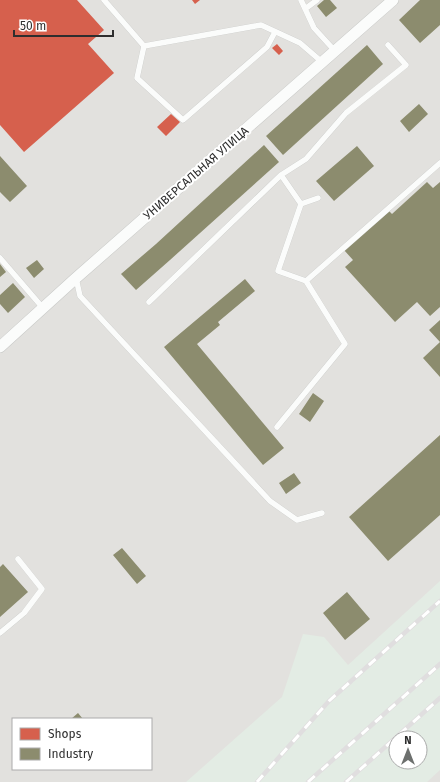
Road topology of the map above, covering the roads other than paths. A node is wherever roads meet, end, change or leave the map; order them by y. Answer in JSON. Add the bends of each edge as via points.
{"nodes":[{"id":1,"x":104,"y":0,"type":"edge"},
{"id":2,"x":301,"y":0,"type":"edge"},
{"id":3,"x":317,"y":0,"type":"edge"},
{"id":4,"x":393,"y":0,"type":"edge"},
{"id":5,"x":305,"y":9,"type":"junction"},
{"id":6,"x":275,"y":32,"type":"junction"},
{"id":7,"x":388,"y":45,"type":"dead end"},
{"id":8,"x":144,"y":46,"type":"junction"},
{"id":9,"x":335,"y":51,"type":"junction"},
{"id":10,"x":322,"y":62,"type":"junction"},
{"id":11,"x":440,"y":163,"type":"edge"},
{"id":12,"x":281,"y":175,"type":"junction"},
{"id":13,"x":318,"y":198,"type":"dead end"},
{"id":14,"x":301,"y":204,"type":"junction"},
{"id":15,"x":0,"y":258,"type":"edge"},
{"id":16,"x":76,"y":278,"type":"junction"},
{"id":17,"x":306,"y":281,"type":"junction"},
{"id":18,"x":149,"y":302,"type":"dead end"},
{"id":19,"x":43,"y":308,"type":"junction"},
{"id":20,"x":0,"y":348,"type":"edge"},
{"id":21,"x":277,"y":427,"type":"dead end"},
{"id":22,"x":322,"y":512,"type":"dead end"},
{"id":23,"x":18,"y":559,"type":"dead end"},
{"id":24,"x":0,"y":633,"type":"edge"}],
"edges":[{"from":1,"to":8,"type":"lane"},
{"from":2,"to":5,"type":"lane"},
{"from":3,"to":5,"type":"lane"},
{"from":4,"to":9,"type":"street","name":"УНИВЕРСАЛЬНАЯ УЛИЦА"},
{"from":5,"to":9,"type":"lane","via":[[314,28]]},
{"from":6,"to":8,"type":"lane","via":[[261,25]]},
{"from":6,"to":8,"type":"lane","via":[[267,47],[183,120],[137,78]]},
{"from":6,"to":10,"type":"lane","via":[[300,43]]},
{"from":7,"to":12,"type":"lane","via":[[406,65],[346,113],[306,160]]},
{"from":9,"to":10,"type":"street","name":"УНИВЕРСАЛЬНАЯ УЛИЦА"},
{"from":10,"to":16,"type":"street","name":"УНИВЕРСАЛЬНАЯ УЛИЦА"},
{"from":11,"to":17,"type":"lane"},
{"from":12,"to":14,"type":"lane"},
{"from":12,"to":18,"type":"lane"},
{"from":13,"to":14,"type":"lane"},
{"from":14,"to":17,"type":"lane","via":[[278,271]]},
{"from":15,"to":19,"type":"lane"},
{"from":16,"to":19,"type":"street","name":"УНИВЕРСАЛЬНАЯ УЛИЦА"},
{"from":16,"to":22,"type":"lane","via":[[80,296],[270,501],[296,520]]},
{"from":17,"to":21,"type":"lane","via":[[345,344]]},
{"from":19,"to":20,"type":"street","name":"УНИВЕРСАЛЬНАЯ УЛИЦА"},
{"from":23,"to":24,"type":"lane","via":[[42,589],[24,612]]}]}
